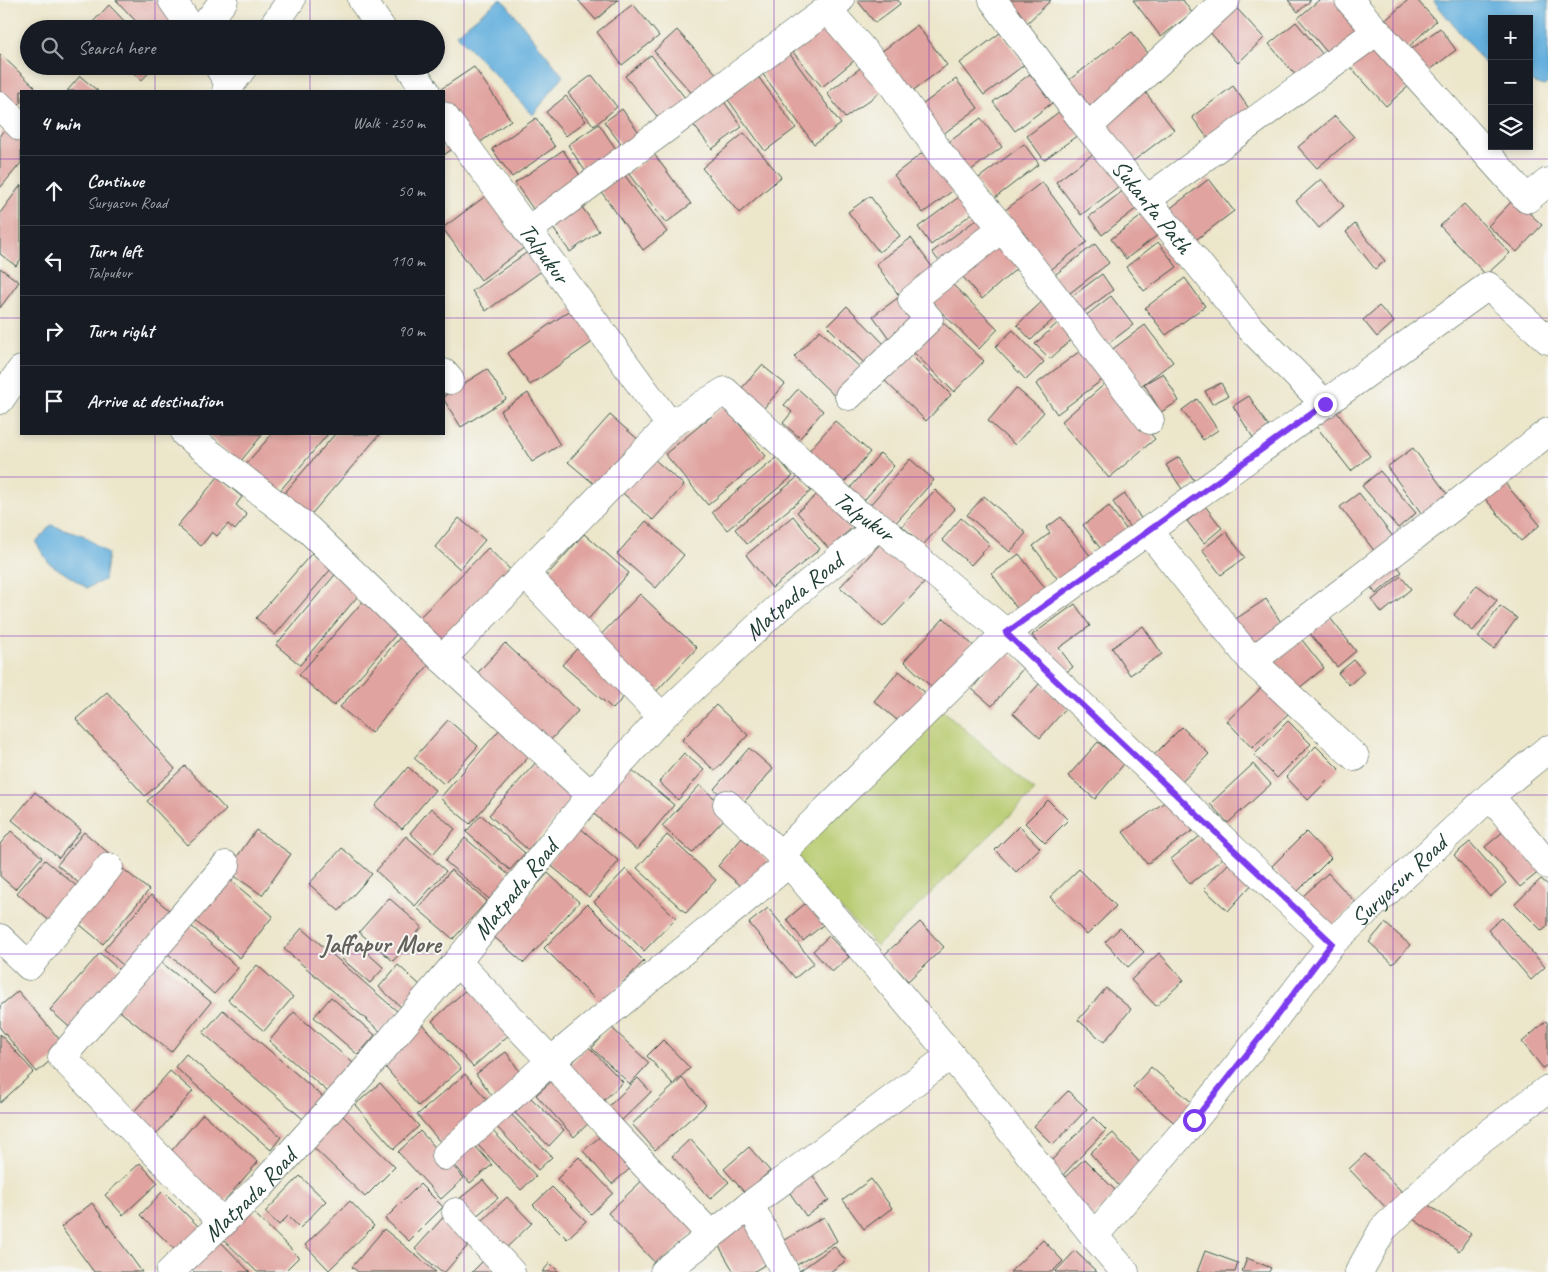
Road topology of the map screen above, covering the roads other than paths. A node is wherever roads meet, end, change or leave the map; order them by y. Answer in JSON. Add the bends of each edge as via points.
{"nodes":[{"id":1,"x":172,"y":0,"type":"edge"},
{"id":2,"x":224,"y":0,"type":"edge"},
{"id":3,"x":291,"y":0,"type":"edge"},
{"id":4,"x":362,"y":0,"type":"edge"},
{"id":5,"x":993,"y":0,"type":"edge"},
{"id":6,"x":1226,"y":0,"type":"edge"},
{"id":7,"x":1349,"y":0,"type":"edge"},
{"id":8,"x":834,"y":5,"type":"edge"},
{"id":9,"x":186,"y":20,"type":"edge"},
{"id":10,"x":209,"y":20,"type":"edge"},
{"id":11,"x":277,"y":20,"type":"edge"},
{"id":12,"x":376,"y":20,"type":"edge"},
{"id":13,"x":1377,"y":31,"type":"junction"},
{"id":14,"x":415,"y":75,"type":"edge"},
{"id":15,"x":425,"y":90,"type":"edge"},
{"id":16,"x":0,"y":106,"type":"edge"},
{"id":17,"x":445,"y":117,"type":"edge"},
{"id":18,"x":20,"y":126,"type":"edge"},
{"id":19,"x":1088,"y":127,"type":"junction"},
{"id":20,"x":1548,"y":182,"type":"edge"},
{"id":21,"x":1146,"y":200,"type":"junction"},
{"id":22,"x":1002,"y":228,"type":"junction"},
{"id":23,"x":527,"y":231,"type":"junction"},
{"id":24,"x":1548,"y":340,"type":"edge"},
{"id":25,"x":20,"y":371,"type":"edge"},
{"id":26,"x":849,"y":396,"type":"dead end"},
{"id":27,"x":0,"y":400,"type":"edge"},
{"id":28,"x":1325,"y":404,"type":"junction"},
{"id":29,"x":1150,"y":420,"type":"dead end"},
{"id":30,"x":670,"y":425,"type":"junction"},
{"id":31,"x":1548,"y":432,"type":"edge"},
{"id":32,"x":186,"y":435,"type":"edge"},
{"id":33,"x":879,"y":526,"type":"junction"},
{"id":34,"x":1148,"y":531,"type":"junction"},
{"id":35,"x":525,"y":574,"type":"junction"},
{"id":36,"x":1006,"y":633,"type":"junction"},
{"id":37,"x":442,"y":659,"type":"junction"},
{"id":38,"x":1252,"y":661,"type":"junction"},
{"id":39,"x":662,"y":717,"type":"junction"},
{"id":40,"x":1548,"y":749,"type":"edge"},
{"id":41,"x":1355,"y":757,"type":"dead end"},
{"id":42,"x":591,"y":795,"type":"junction"},
{"id":43,"x":1490,"y":796,"type":"junction"},
{"id":44,"x":727,"y":804,"type":"dead end"},
{"id":45,"x":785,"y":858,"type":"junction"},
{"id":46,"x":1548,"y":864,"type":"edge"},
{"id":47,"x":226,"y":865,"type":"dead end"},
{"id":48,"x":109,"y":867,"type":"dead end"},
{"id":49,"x":0,"y":938,"type":"edge"},
{"id":50,"x":1332,"y":943,"type":"junction"},
{"id":51,"x":457,"y":962,"type":"junction"},
{"id":52,"x":951,"y":1055,"type":"junction"},
{"id":53,"x":551,"y":1061,"type":"junction"},
{"id":54,"x":1548,"y":1089,"type":"edge"},
{"id":55,"x":445,"y":1156,"type":"dead end"},
{"id":56,"x":750,"y":1206,"type":"junction"},
{"id":57,"x":456,"y":1212,"type":"dead end"},
{"id":58,"x":223,"y":1223,"type":"junction"},
{"id":59,"x":711,"y":1236,"type":"junction"},
{"id":60,"x":1094,"y":1236,"type":"junction"},
{"id":61,"x":170,"y":1272,"type":"edge"},
{"id":62,"x":511,"y":1272,"type":"edge"},
{"id":63,"x":664,"y":1272,"type":"edge"},
{"id":64,"x":785,"y":1272,"type":"edge"},
{"id":65,"x":1125,"y":1272,"type":"edge"},
{"id":66,"x":1359,"y":1272,"type":"edge"}],
"edges":[{"from":1,"to":9,"type":"street"},
{"from":2,"to":10,"type":"street"},
{"from":3,"to":11,"type":"street"},
{"from":4,"to":12,"type":"street"},
{"from":5,"to":19,"type":"street","name":"Sukanta Path"},
{"from":6,"to":19,"type":"street"},
{"from":7,"to":13,"type":"street"},
{"from":8,"to":22,"type":"street","via":[[942,156]]},
{"from":8,"to":23,"type":"street"},
{"from":13,"to":20,"type":"street","via":[[1527,199]]},
{"from":13,"to":21,"type":"street"},
{"from":14,"to":15,"type":"street"},
{"from":16,"to":18,"type":"street"},
{"from":17,"to":23,"type":"street","name":"Talpukur"},
{"from":19,"to":21,"type":"street","name":"Sukanta Path"},
{"from":21,"to":28,"type":"street","name":"Sukanta Path","via":[[1250,328]]},
{"from":22,"to":26,"type":"street","via":[[912,300],[929,319]]},
{"from":22,"to":29,"type":"street"},
{"from":23,"to":30,"type":"street","name":"Talpukur"},
{"from":24,"to":28,"type":"street","via":[[1488,286]]},
{"from":25,"to":27,"type":"street"},
{"from":28,"to":34,"type":"street"},
{"from":30,"to":33,"type":"street","name":"Talpukur","via":[[725,390],[857,513]]},
{"from":30,"to":35,"type":"street"},
{"from":31,"to":38,"type":"street"},
{"from":32,"to":37,"type":"street","via":[[308,529]]},
{"from":33,"to":36,"type":"street","name":"Talpukur"},
{"from":33,"to":39,"type":"street","name":"Matpada Road","via":[[779,607]]},
{"from":34,"to":36,"type":"street"},
{"from":34,"to":38,"type":"street"},
{"from":35,"to":37,"type":"street"},
{"from":35,"to":39,"type":"street"},
{"from":36,"to":45,"type":"street"},
{"from":36,"to":50,"type":"street","name":"Talpukur"},
{"from":37,"to":42,"type":"street"},
{"from":38,"to":41,"type":"street"},
{"from":39,"to":42,"type":"street","name":"Matpada Road"},
{"from":40,"to":43,"type":"street","name":"Suryasun Road"},
{"from":42,"to":51,"type":"street","name":"Matpada Road"},
{"from":43,"to":46,"type":"street"},
{"from":43,"to":50,"type":"street","name":"Suryasun Road"},
{"from":44,"to":45,"type":"street"},
{"from":45,"to":52,"type":"street"},
{"from":45,"to":53,"type":"street"},
{"from":47,"to":58,"type":"street","via":[[62,1057]]},
{"from":48,"to":49,"type":"street","via":[[29,966]]},
{"from":50,"to":60,"type":"street","name":"Suryasun Road","via":[[1200,1112]]},
{"from":51,"to":53,"type":"street"},
{"from":51,"to":58,"type":"street","name":"Matpada Road","via":[[361,1075],[262,1185]]},
{"from":52,"to":56,"type":"street"},
{"from":52,"to":60,"type":"street"},
{"from":53,"to":55,"type":"street"},
{"from":53,"to":59,"type":"street"},
{"from":54,"to":66,"type":"street","via":[[1472,1146],[1383,1229]]},
{"from":56,"to":59,"type":"street"},
{"from":56,"to":64,"type":"street"},
{"from":57,"to":62,"type":"street"},
{"from":58,"to":61,"type":"street","name":"Matpada Road"},
{"from":59,"to":63,"type":"street"},
{"from":60,"to":65,"type":"street"}]}
